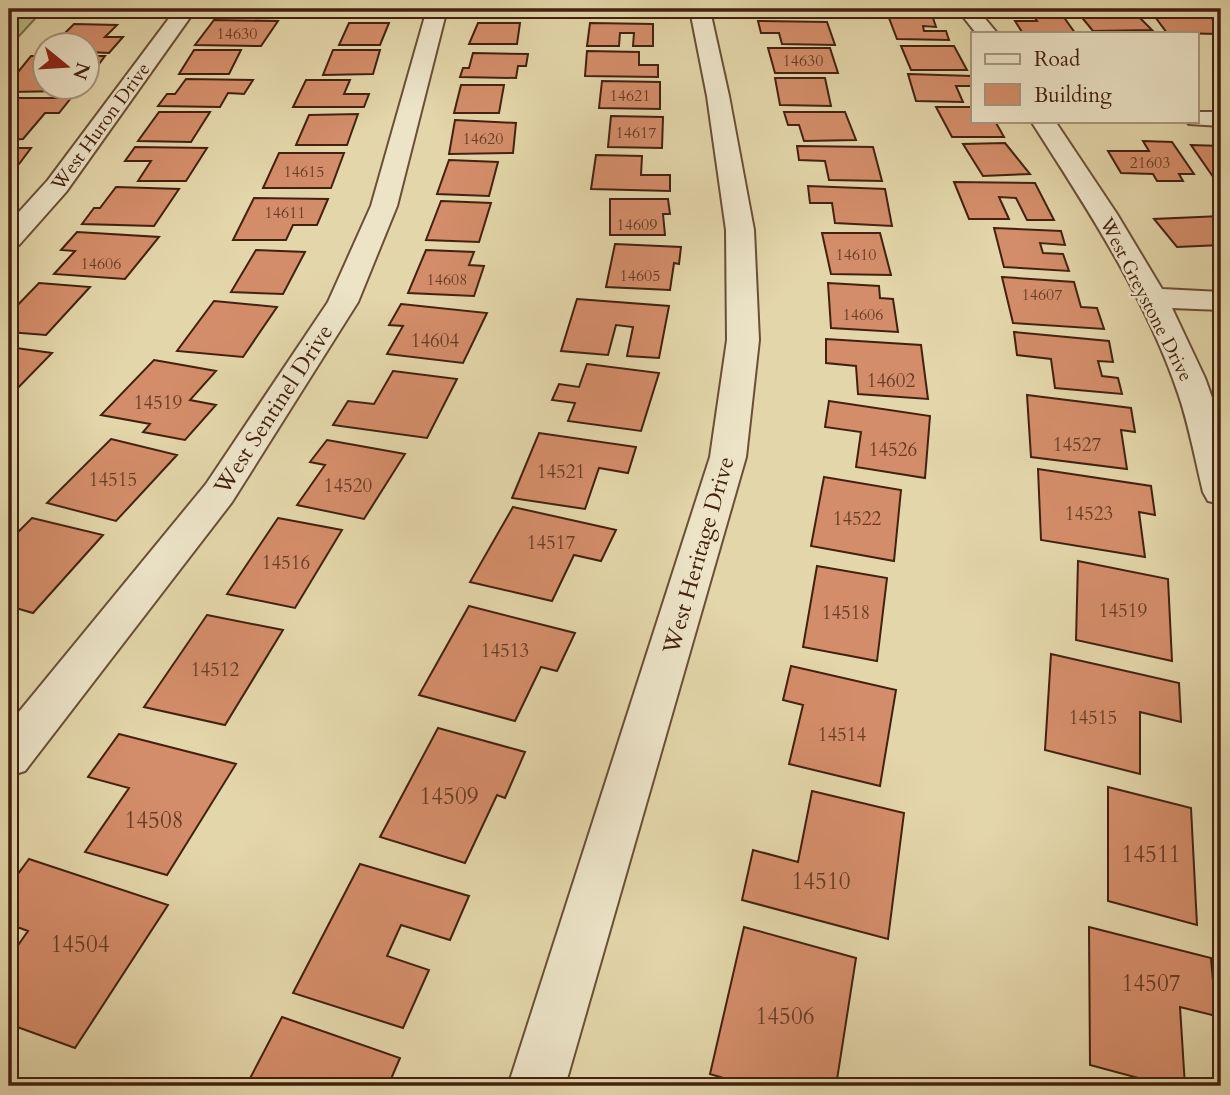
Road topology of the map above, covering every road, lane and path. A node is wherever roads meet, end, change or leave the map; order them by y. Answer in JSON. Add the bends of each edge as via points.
{"nodes":[{"id":1,"x":186,"y":9,"type":"edge"},
{"id":2,"x":437,"y":9,"type":"edge"},
{"id":3,"x":584,"y":9,"type":"edge"},
{"id":4,"x":700,"y":9,"type":"edge"},
{"id":5,"x":790,"y":9,"type":"edge"},
{"id":6,"x":967,"y":9,"type":"edge"},
{"id":7,"x":986,"y":32,"type":"edge"},
{"id":8,"x":1221,"y":118,"type":"edge"},
{"id":9,"x":1198,"y":119,"type":"edge"},
{"id":10,"x":1044,"y":122,"type":"edge"},
{"id":11,"x":9,"y":239,"type":"edge"},
{"id":12,"x":1151,"y":298,"type":"junction"},
{"id":13,"x":1221,"y":301,"type":"edge"},
{"id":14,"x":1221,"y":492,"type":"edge"},
{"id":15,"x":9,"y":757,"type":"edge"},
{"id":16,"x":536,"y":1086,"type":"edge"}],
"edges":[{"from":1,"to":11,"type":"street","name":"West Huron Drive","via":[[57,186]]},
{"from":2,"to":15,"type":"street","name":"West Sentinel Drive","via":[[384,206],[343,302],[219,493]]},
{"from":3,"to":4,"type":"street"},
{"from":4,"to":5,"type":"street"},
{"from":4,"to":16,"type":"street","name":"West Heritage Drive","via":[[740,230],[743,340],[728,457]]},
{"from":6,"to":7,"type":"street"},
{"from":8,"to":9,"type":"street"},
{"from":10,"to":12,"type":"street","name":"West Greystone Drive","via":[[1122,240]]},
{"from":12,"to":13,"type":"street"},
{"from":12,"to":14,"type":"street","name":"West Greystone Drive","via":[[1190,379]]}]}
